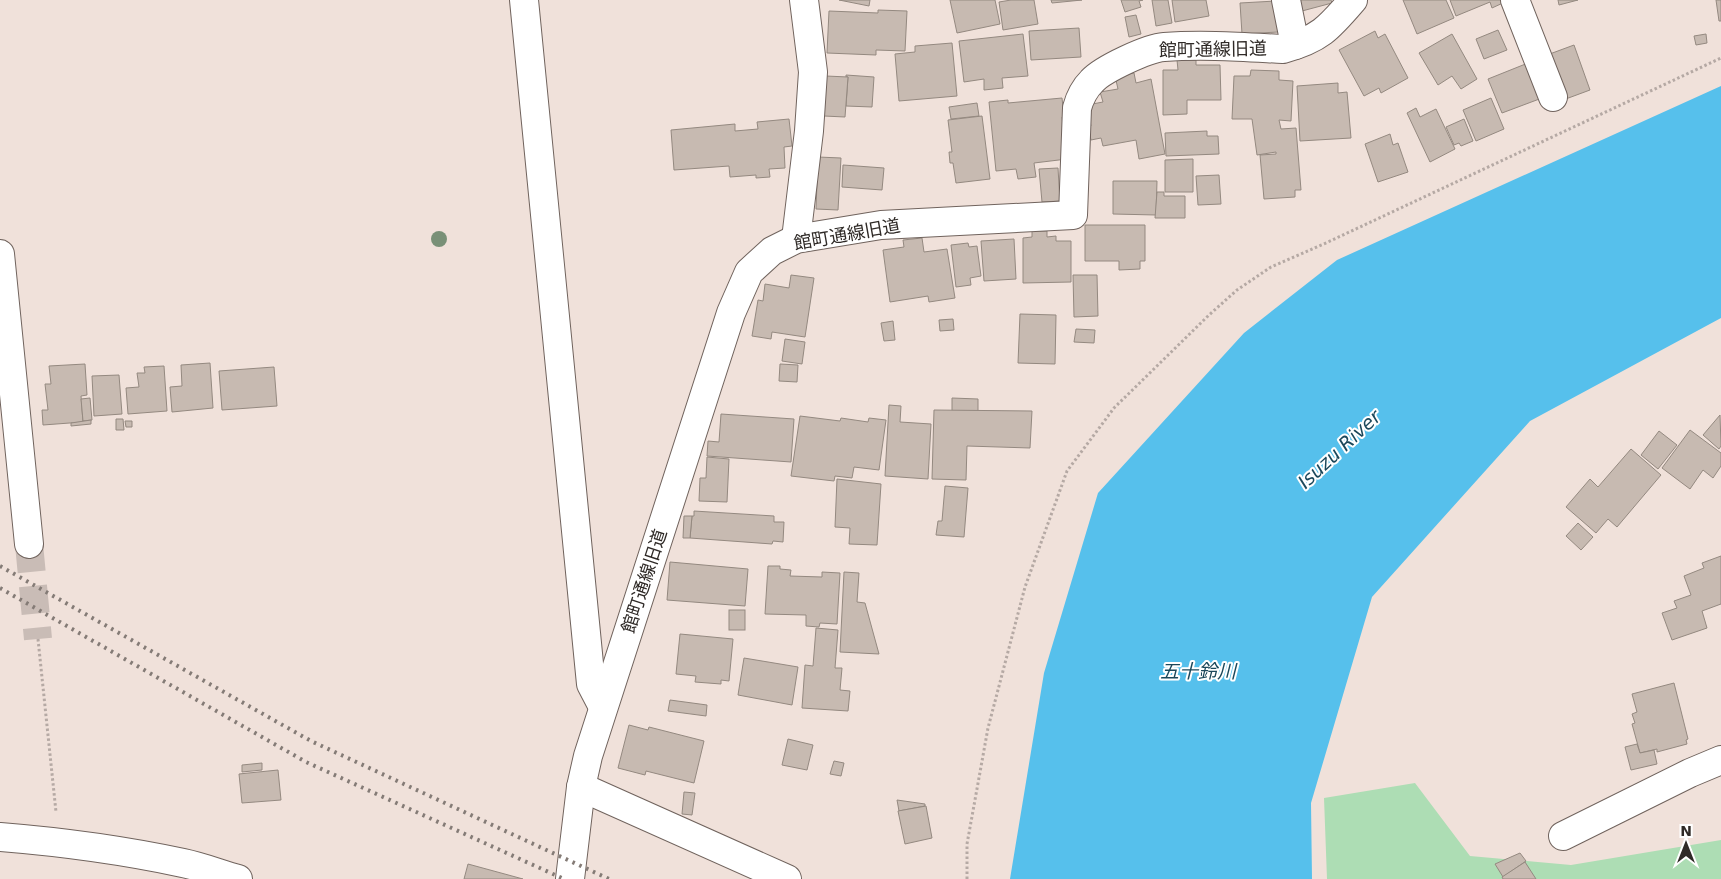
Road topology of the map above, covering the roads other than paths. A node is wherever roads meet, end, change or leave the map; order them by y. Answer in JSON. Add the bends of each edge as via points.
{"nodes":[{"id":1,"x":524,"y":0,"type":"edge"},
{"id":2,"x":804,"y":0,"type":"edge"},
{"id":3,"x":1286,"y":0,"type":"edge"},
{"id":4,"x":1354,"y":0,"type":"edge"},
{"id":5,"x":1515,"y":0,"type":"edge"},
{"id":6,"x":1295,"y":46,"type":"junction"},
{"id":7,"x":1553,"y":97,"type":"dead end"},
{"id":8,"x":796,"y":239,"type":"junction"},
{"id":9,"x":0,"y":254,"type":"edge"},
{"id":10,"x":28,"y":544,"type":"tunnel mouth"},
{"id":11,"x":603,"y":707,"type":"junction"},
{"id":12,"x":1721,"y":760,"type":"edge"},
{"id":13,"x":581,"y":787,"type":"junction"},
{"id":14,"x":1563,"y":836,"type":"dead end"},
{"id":15,"x":0,"y":838,"type":"edge"},
{"id":16,"x":238,"y":879,"type":"edge"},
{"id":17,"x":570,"y":879,"type":"edge"},
{"id":18,"x":788,"y":879,"type":"edge"}],
"edges":[{"from":1,"to":11,"type":"street","via":[[591,684]]},
{"from":2,"to":8,"type":"street","via":[[813,72]]},
{"from":3,"to":6,"type":"street"},
{"from":4,"to":6,"type":"street","name":"館町通線旧道","via":[[1317,36]]},
{"from":5,"to":7,"type":"street"},
{"from":6,"to":8,"type":"street","name":"館町通線旧道","via":[[1283,49],[1162,46],[1124,61],[1092,80],[1080,97],[1078,108],[1073,215],[881,225]]},
{"from":8,"to":11,"type":"street","name":"館町通線旧道","via":[[772,251],[749,272],[731,313]]},
{"from":9,"to":10,"type":"street"},
{"from":11,"to":13,"type":"street","name":"館町通線旧道"},
{"from":12,"to":14,"type":"street"},
{"from":13,"to":17,"type":"street","name":"館町通線旧道"},
{"from":13,"to":18,"type":"street"},
{"from":15,"to":16,"type":"street","via":[[59,842],[184,864]]}]}
